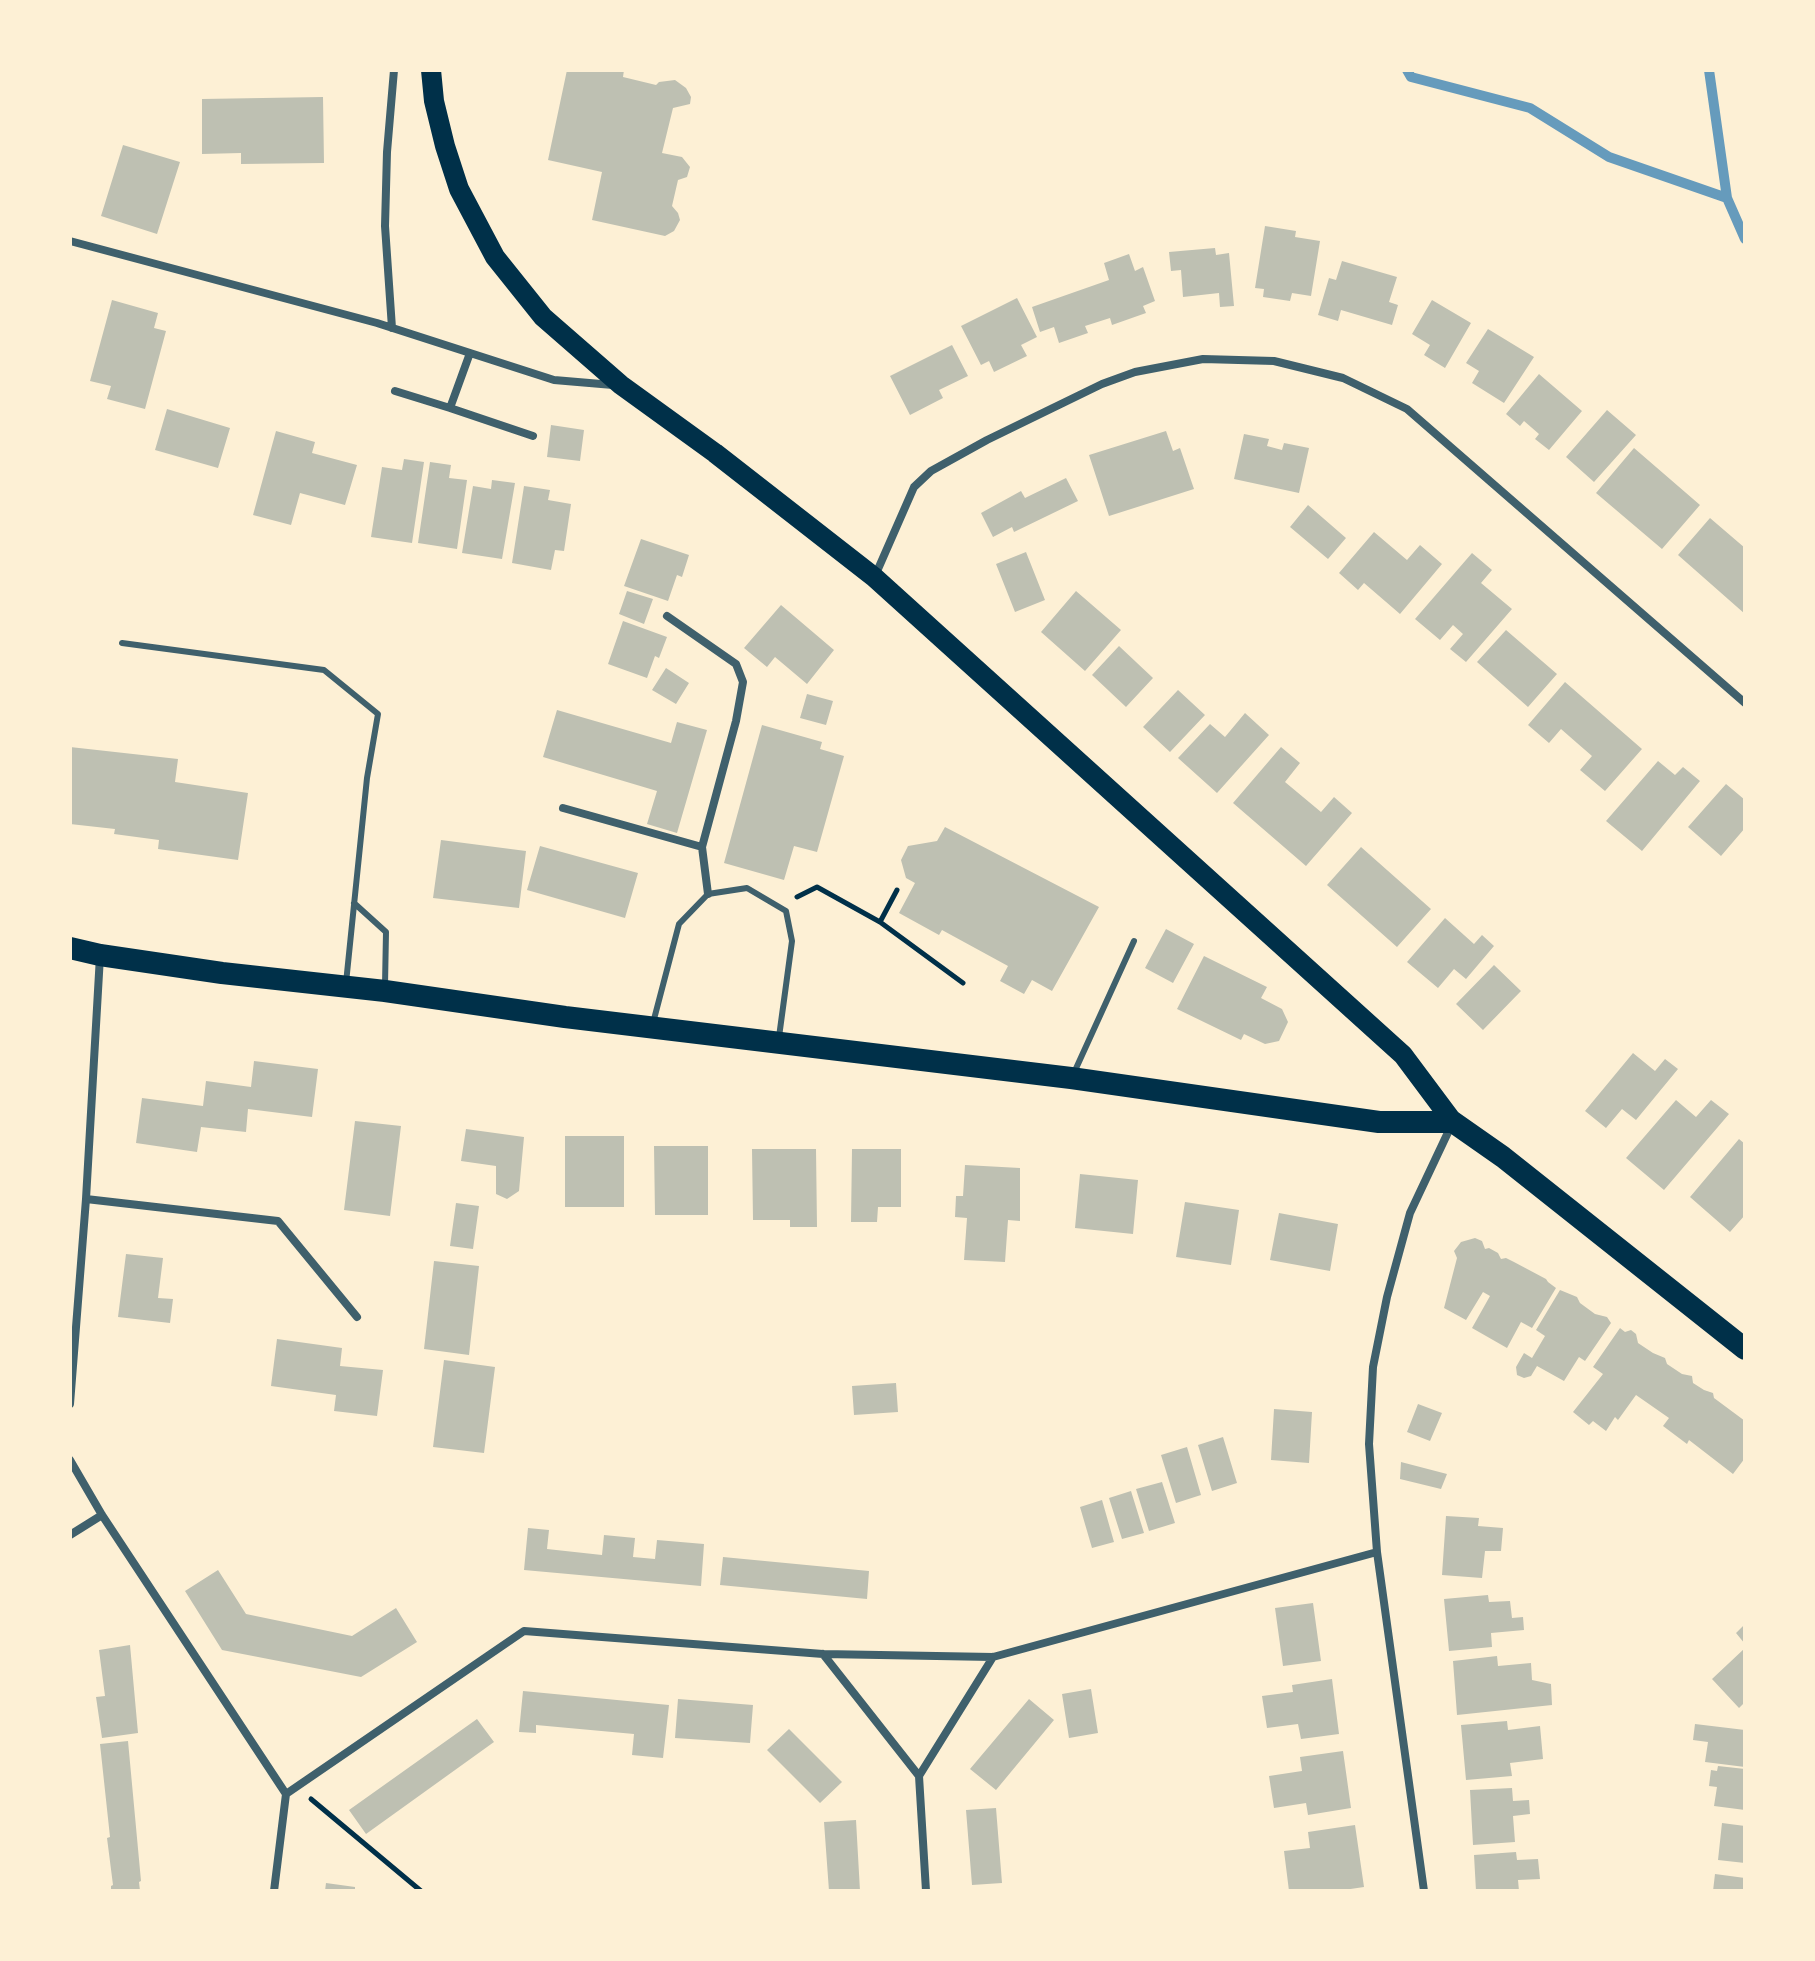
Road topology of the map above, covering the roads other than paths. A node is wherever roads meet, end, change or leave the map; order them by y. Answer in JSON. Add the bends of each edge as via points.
{"nodes":[{"id":1,"x":394,"y":70,"type":"edge"},
{"id":2,"x":431,"y":70,"type":"edge"},
{"id":3,"x":70,"y":241,"type":"edge"},
{"id":4,"x":392,"y":328,"type":"junction"},
{"id":5,"x":470,"y":353,"type":"junction"},
{"id":6,"x":621,"y":385,"type":"junction"},
{"id":7,"x":395,"y":391,"type":"dead end"},
{"id":8,"x":450,"y":408,"type":"junction"},
{"id":9,"x":533,"y":436,"type":"dead end"},
{"id":10,"x":874,"y":577,"type":"junction"},
{"id":11,"x":667,"y":616,"type":"dead end"},
{"id":12,"x":122,"y":643,"type":"dead end"},
{"id":13,"x":1745,"y":703,"type":"edge"},
{"id":14,"x":563,"y":808,"type":"dead end"},
{"id":15,"x":702,"y":847,"type":"junction"},
{"id":16,"x":708,"y":894,"type":"junction"},
{"id":17,"x":354,"y":903,"type":"junction"},
{"id":18,"x":1134,"y":941,"type":"dead end"},
{"id":19,"x":70,"y":948,"type":"edge"},
{"id":20,"x":100,"y":955,"type":"junction"},
{"id":21,"x":345,"y":987,"type":"junction"},
{"id":22,"x":385,"y":991,"type":"junction"},
{"id":23,"x":652,"y":1026,"type":"junction"},
{"id":24,"x":779,"y":1041,"type":"junction"},
{"id":25,"x":1071,"y":1078,"type":"junction"},
{"id":26,"x":1453,"y":1122,"type":"junction"},
{"id":27,"x":86,"y":1199,"type":"junction"},
{"id":28,"x":357,"y":1317,"type":"dead end"},
{"id":29,"x":1745,"y":1349,"type":"edge"},
{"id":30,"x":70,"y":1404,"type":"edge"},
{"id":31,"x":70,"y":1460,"type":"edge"},
{"id":32,"x":102,"y":1515,"type":"junction"},
{"id":33,"x":70,"y":1535,"type":"edge"},
{"id":34,"x":1377,"y":1552,"type":"junction"},
{"id":35,"x":823,"y":1654,"type":"junction"},
{"id":36,"x":993,"y":1657,"type":"junction"},
{"id":37,"x":919,"y":1776,"type":"junction"},
{"id":38,"x":286,"y":1794,"type":"junction"},
{"id":39,"x":274,"y":1891,"type":"edge"},
{"id":40,"x":926,"y":1891,"type":"edge"},
{"id":41,"x":1424,"y":1891,"type":"edge"}],
"edges":[{"from":1,"to":4,"type":"street","via":[[385,226]]},
{"from":2,"to":6,"type":"main road","via":[[449,160],[475,224],[543,317]]},
{"from":3,"to":4,"type":"street"},
{"from":4,"to":5,"type":"street"},
{"from":5,"to":6,"type":"street","via":[[554,380]]},
{"from":5,"to":8,"type":"street"},
{"from":6,"to":10,"type":"main road"},
{"from":7,"to":8,"type":"street"},
{"from":8,"to":9,"type":"street"},
{"from":10,"to":13,"type":"street","via":[[914,487],[931,471],[987,440],[1135,372],[1203,359],[1274,361],[1343,378],[1407,409]]},
{"from":10,"to":26,"type":"main road","via":[[1403,1055]]},
{"from":11,"to":15,"type":"street","via":[[736,664],[743,682]]},
{"from":12,"to":17,"type":"lane","via":[[324,670],[378,714]]},
{"from":14,"to":15,"type":"street"},
{"from":15,"to":16,"type":"street"},
{"from":16,"to":23,"type":"lane","via":[[679,924]]},
{"from":16,"to":24,"type":"lane","via":[[747,888],[786,911],[792,941]]},
{"from":17,"to":21,"type":"lane"},
{"from":17,"to":22,"type":"lane","via":[[386,932]]},
{"from":18,"to":25,"type":"lane"},
{"from":19,"to":20,"type":"highway"},
{"from":20,"to":21,"type":"highway"},
{"from":20,"to":27,"type":"street"},
{"from":21,"to":22,"type":"highway"},
{"from":22,"to":23,"type":"highway"},
{"from":23,"to":24,"type":"highway"},
{"from":24,"to":25,"type":"highway"},
{"from":25,"to":26,"type":"highway","via":[[1379,1122]]},
{"from":26,"to":29,"type":"highway"},
{"from":26,"to":34,"type":"street","via":[[1410,1213],[1373,1367],[1369,1444]]},
{"from":27,"to":28,"type":"street","via":[[278,1221]]},
{"from":27,"to":30,"type":"street"},
{"from":31,"to":32,"type":"street"},
{"from":32,"to":33,"type":"street"},
{"from":32,"to":38,"type":"street"},
{"from":34,"to":36,"type":"street"},
{"from":34,"to":41,"type":"street"},
{"from":35,"to":36,"type":"street"},
{"from":35,"to":37,"type":"street"},
{"from":35,"to":38,"type":"street","via":[[524,1631]]},
{"from":36,"to":37,"type":"street"},
{"from":37,"to":40,"type":"street"},
{"from":38,"to":39,"type":"street"}]}
